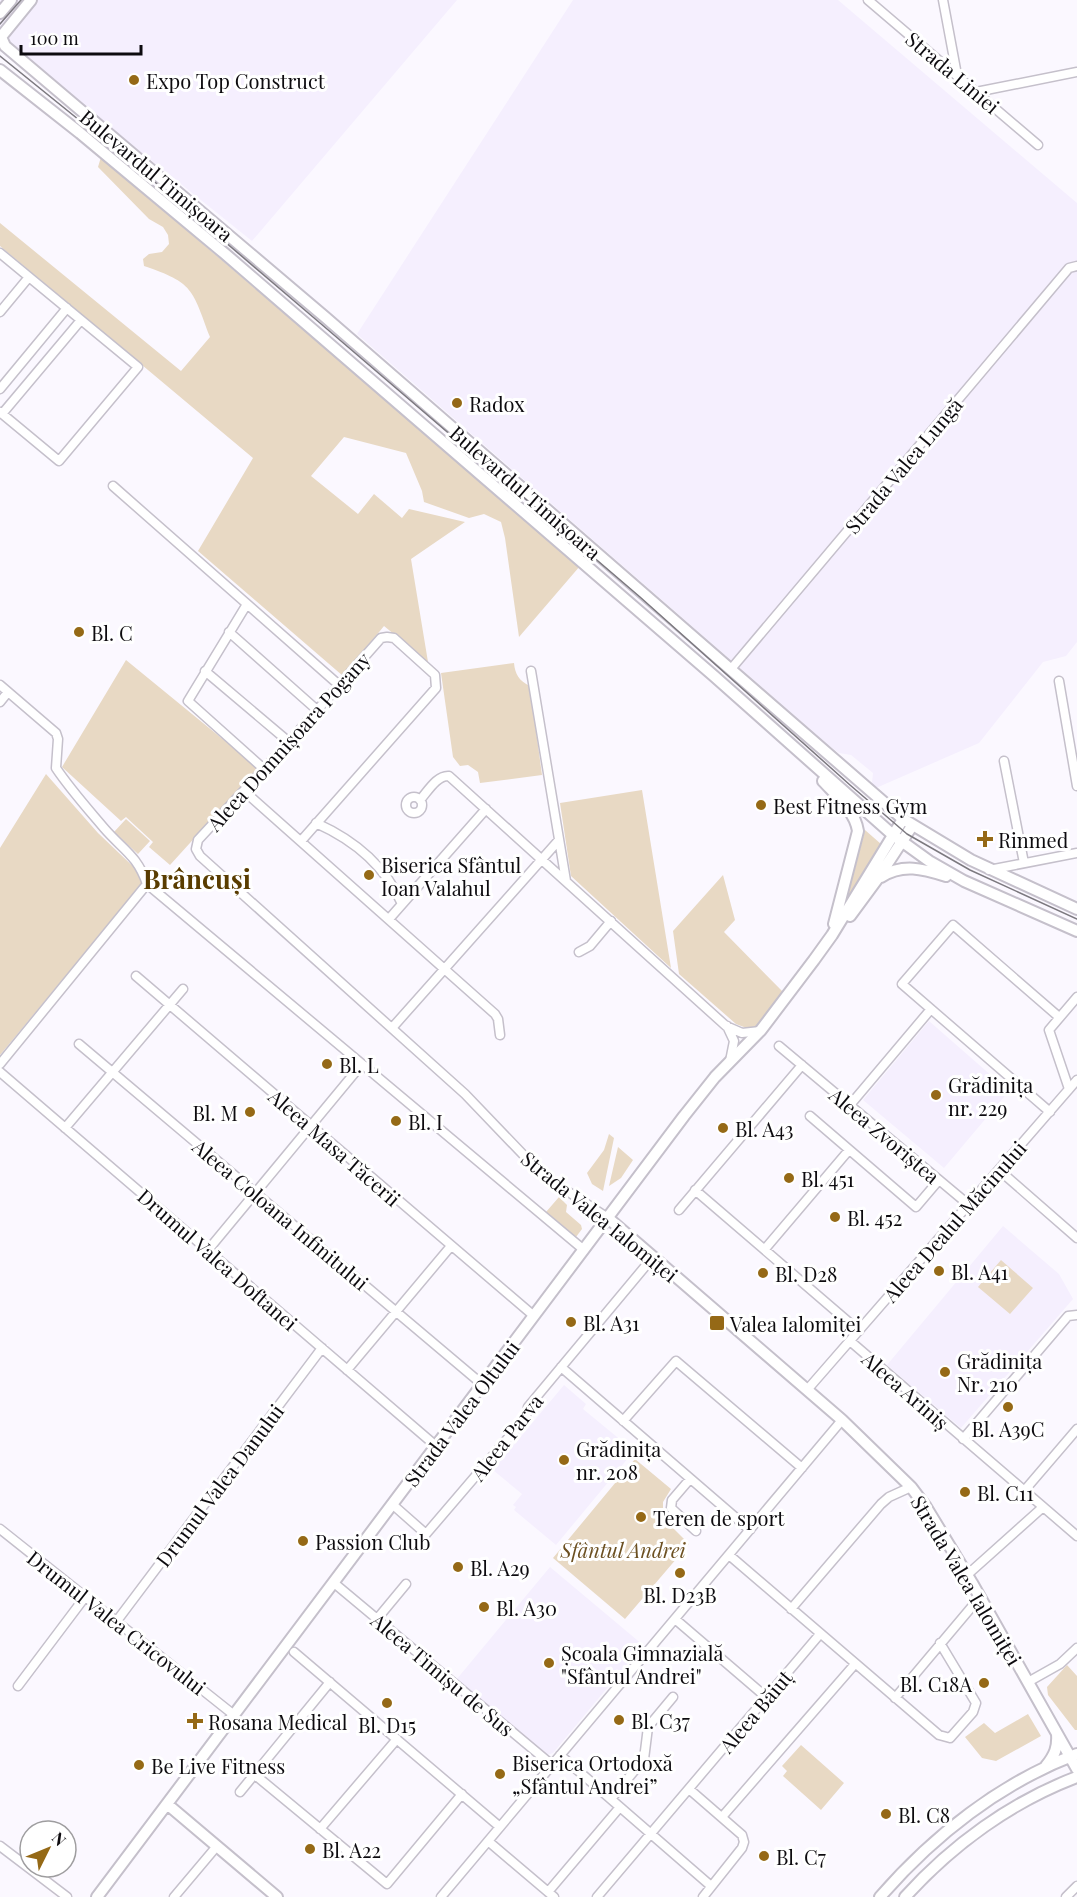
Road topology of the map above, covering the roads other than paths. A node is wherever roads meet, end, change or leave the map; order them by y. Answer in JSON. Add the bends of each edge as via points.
{"nodes":[{"id":1,"x":11,"y":0,"type":"edge"},
{"id":2,"x":32,"y":0,"type":"edge"},
{"id":3,"x":868,"y":0,"type":"edge"},
{"id":4,"x":943,"y":0,"type":"edge"},
{"id":5,"x":0,"y":13,"type":"edge"},
{"id":6,"x":1,"y":41,"type":"edge"},
{"id":7,"x":0,"y":70,"type":"edge"},
{"id":8,"x":1077,"y":72,"type":"edge"},
{"id":9,"x":957,"y":75,"type":"junction"},
{"id":10,"x":976,"y":92,"type":"junction"},
{"id":11,"x":1038,"y":145,"type":"dead end"},
{"id":12,"x":0,"y":253,"type":"edge"},
{"id":13,"x":1077,"y":266,"type":"edge"},
{"id":14,"x":29,"y":277,"type":"junction"},
{"id":15,"x":67,"y":309,"type":"junction"},
{"id":16,"x":0,"y":312,"type":"edge"},
{"id":17,"x":81,"y":320,"type":"junction"},
{"id":18,"x":0,"y":389,"type":"edge"},
{"id":19,"x":1,"y":413,"type":"edge"},
{"id":20,"x":458,"y":434,"type":"junction"},
{"id":21,"x":448,"y":447,"type":"junction"},
{"id":22,"x":113,"y":486,"type":"dead end"},
{"id":23,"x":247,"y":604,"type":"junction"},
{"id":24,"x":230,"y":632,"type":"junction"},
{"id":25,"x":731,"y":669,"type":"junction"},
{"id":26,"x":205,"y":671,"type":"junction"},
{"id":27,"x":531,"y":671,"type":"dead end"},
{"id":28,"x":1059,"y":681,"type":"dead end"},
{"id":29,"x":0,"y":685,"type":"edge"},
{"id":30,"x":339,"y":685,"type":"junction"},
{"id":31,"x":8,"y":692,"type":"junction"},
{"id":32,"x":0,"y":702,"type":"edge"},
{"id":33,"x":317,"y":710,"type":"junction"},
{"id":34,"x":289,"y":742,"type":"junction"},
{"id":35,"x":800,"y":753,"type":"junction"},
{"id":36,"x":1004,"y":761,"type":"dead end"},
{"id":37,"x":264,"y":769,"type":"junction"},
{"id":38,"x":855,"y":778,"type":"junction"},
{"id":39,"x":1077,"y":786,"type":"edge"},
{"id":40,"x":244,"y":791,"type":"junction"},
{"id":41,"x":844,"y":792,"type":"junction"},
{"id":42,"x":420,"y":800,"type":"dead end"},
{"id":43,"x":486,"y":809,"type":"junction"},
{"id":44,"x":908,"y":822,"type":"junction"},
{"id":45,"x":316,"y":823,"type":"junction"},
{"id":46,"x":898,"y":838,"type":"junction"},
{"id":47,"x":560,"y":840,"type":"junction"},
{"id":48,"x":301,"y":841,"type":"junction"},
{"id":49,"x":196,"y":849,"type":"joint"},
{"id":50,"x":1077,"y":853,"type":"edge"},
{"id":51,"x":542,"y":860,"type":"junction"},
{"id":52,"x":1024,"y":863,"type":"junction"},
{"id":53,"x":990,"y":870,"type":"junction"},
{"id":54,"x":878,"y":878,"type":"junction"},
{"id":55,"x":566,"y":881,"type":"junction"},
{"id":56,"x":964,"y":881,"type":"junction"},
{"id":57,"x":147,"y":884,"type":"junction"},
{"id":58,"x":402,"y":904,"type":"junction"},
{"id":59,"x":1077,"y":909,"type":"edge"},
{"id":60,"x":389,"y":919,"type":"junction"},
{"id":61,"x":610,"y":921,"type":"junction"},
{"id":62,"x":1077,"y":931,"type":"edge"},
{"id":63,"x":832,"y":935,"type":"junction"},
{"id":64,"x":579,"y":952,"type":"dead end"},
{"id":65,"x":445,"y":968,"type":"junction"},
{"id":66,"x":136,"y":976,"type":"dead end"},
{"id":67,"x":183,"y":989,"type":"dead end"},
{"id":68,"x":1077,"y":997,"type":"edge"},
{"id":69,"x":170,"y":1005,"type":"junction"},
{"id":70,"x":931,"y":1009,"type":"junction"},
{"id":71,"x":1059,"y":1017,"type":"junction"},
{"id":72,"x":726,"y":1026,"type":"junction"},
{"id":73,"x":392,"y":1028,"type":"junction"},
{"id":74,"x":761,"y":1030,"type":"junction"},
{"id":75,"x":500,"y":1035,"type":"dead end"},
{"id":76,"x":79,"y":1044,"type":"dead end"},
{"id":77,"x":779,"y":1046,"type":"dead end"},
{"id":78,"x":730,"y":1061,"type":"junction"},
{"id":79,"x":0,"y":1064,"type":"edge"},
{"id":80,"x":362,"y":1064,"type":"junction"},
{"id":81,"x":802,"y":1065,"type":"junction"},
{"id":82,"x":0,"y":1072,"type":"edge"},
{"id":83,"x":112,"y":1072,"type":"junction"},
{"id":84,"x":1077,"y":1080,"type":"edge"},
{"id":85,"x":1069,"y":1089,"type":"junction"},
{"id":86,"x":850,"y":1105,"type":"junction"},
{"id":87,"x":1050,"y":1112,"type":"junction"},
{"id":88,"x":810,"y":1116,"type":"dead end"},
{"id":89,"x":311,"y":1126,"type":"junction"},
{"id":90,"x":65,"y":1128,"type":"junction"},
{"id":91,"x":849,"y":1150,"type":"junction"},
{"id":92,"x":999,"y":1170,"type":"junction"},
{"id":93,"x":939,"y":1180,"type":"junction"},
{"id":94,"x":695,"y":1190,"type":"junction"},
{"id":95,"x":255,"y":1193,"type":"junction"},
{"id":96,"x":969,"y":1205,"type":"junction"},
{"id":97,"x":679,"y":1210,"type":"dead end"},
{"id":98,"x":608,"y":1218,"type":"junction"},
{"id":99,"x":1077,"y":1238,"type":"edge"},
{"id":100,"x":451,"y":1246,"type":"junction"},
{"id":101,"x":765,"y":1249,"type":"junction"},
{"id":102,"x":208,"y":1250,"type":"junction"},
{"id":103,"x":584,"y":1250,"type":"junction"},
{"id":104,"x":653,"y":1257,"type":"junction"},
{"id":105,"x":396,"y":1311,"type":"junction"},
{"id":106,"x":1077,"y":1315,"type":"edge"},
{"id":107,"x":534,"y":1316,"type":"junction"},
{"id":108,"x":859,"y":1331,"type":"junction"},
{"id":109,"x":850,"y":1341,"type":"junction"},
{"id":110,"x":321,"y":1348,"type":"junction"},
{"id":111,"x":561,"y":1367,"type":"junction"},
{"id":112,"x":347,"y":1370,"type":"junction"},
{"id":113,"x":483,"y":1385,"type":"junction"},
{"id":114,"x":807,"y":1390,"type":"junction"},
{"id":115,"x":842,"y":1420,"type":"junction"},
{"id":116,"x":623,"y":1421,"type":"junction"},
{"id":117,"x":1077,"y":1429,"type":"edge"},
{"id":118,"x":963,"y":1439,"type":"junction"},
{"id":119,"x":436,"y":1446,"type":"junction"},
{"id":120,"x":802,"y":1468,"type":"junction"},
{"id":121,"x":690,"y":1479,"type":"junction"},
{"id":122,"x":911,"y":1487,"type":"junction"},
{"id":123,"x":1024,"y":1491,"type":"junction"},
{"id":124,"x":392,"y":1504,"type":"junction"},
{"id":125,"x":1043,"y":1507,"type":"junction"},
{"id":126,"x":0,"y":1529,"type":"edge"},
{"id":127,"x":750,"y":1530,"type":"junction"},
{"id":128,"x":696,"y":1531,"type":"dead end"},
{"id":129,"x":1077,"y":1536,"type":"edge"},
{"id":130,"x":729,"y":1555,"type":"junction"},
{"id":131,"x":967,"y":1575,"type":"junction"},
{"id":132,"x":333,"y":1583,"type":"junction"},
{"id":133,"x":406,"y":1584,"type":"dead end"},
{"id":134,"x":85,"y":1597,"type":"junction"},
{"id":135,"x":980,"y":1597,"type":"junction"},
{"id":136,"x":791,"y":1609,"type":"junction"},
{"id":137,"x":377,"y":1619,"type":"junction"},
{"id":138,"x":675,"y":1620,"type":"junction"},
{"id":139,"x":116,"y":1622,"type":"junction"},
{"id":140,"x":820,"y":1634,"type":"junction"},
{"id":141,"x":940,"y":1643,"type":"junction"},
{"id":142,"x":1077,"y":1648,"type":"edge"},
{"id":143,"x":294,"y":1652,"type":"dead end"},
{"id":144,"x":855,"y":1664,"type":"junction"},
{"id":145,"x":330,"y":1682,"type":"junction"},
{"id":146,"x":1028,"y":1682,"type":"junction"},
{"id":147,"x":18,"y":1686,"type":"dead end"},
{"id":148,"x":766,"y":1697,"type":"junction"},
{"id":149,"x":672,"y":1698,"type":"dead end"},
{"id":150,"x":896,"y":1698,"type":"junction"},
{"id":151,"x":234,"y":1715,"type":"junction"},
{"id":152,"x":1057,"y":1733,"type":"junction"},
{"id":153,"x":397,"y":1739,"type":"junction"},
{"id":154,"x":560,"y":1755,"type":"junction"},
{"id":155,"x":1074,"y":1755,"type":"edge"},
{"id":156,"x":552,"y":1765,"type":"junction"},
{"id":157,"x":1077,"y":1768,"type":"edge"},
{"id":158,"x":1041,"y":1770,"type":"junction"},
{"id":159,"x":254,"y":1774,"type":"junction"},
{"id":160,"x":1077,"y":1777,"type":"edge"},
{"id":161,"x":689,"y":1789,"type":"junction"},
{"id":162,"x":240,"y":1792,"type":"dead end"},
{"id":163,"x":462,"y":1794,"type":"junction"},
{"id":164,"x":611,"y":1799,"type":"junction"},
{"id":165,"x":167,"y":1804,"type":"junction"},
{"id":166,"x":620,"y":1807,"type":"junction"},
{"id":167,"x":722,"y":1817,"type":"junction"},
{"id":168,"x":500,"y":1827,"type":"junction"},
{"id":169,"x":320,"y":1828,"type":"junction"},
{"id":170,"x":651,"y":1834,"type":"junction"},
{"id":171,"x":488,"y":1841,"type":"junction"},
{"id":172,"x":0,"y":1846,"type":"edge"},
{"id":173,"x":217,"y":1846,"type":"junction"},
{"id":174,"x":711,"y":1886,"type":"junction"},
{"id":175,"x":1077,"y":1886,"type":"edge"},
{"id":176,"x":551,"y":1895,"type":"edge"},
{"id":177,"x":67,"y":1897,"type":"edge"},
{"id":178,"x":97,"y":1897,"type":"edge"},
{"id":179,"x":174,"y":1897,"type":"edge"},
{"id":180,"x":277,"y":1897,"type":"edge"},
{"id":181,"x":441,"y":1897,"type":"edge"},
{"id":182,"x":597,"y":1897,"type":"edge"},
{"id":183,"x":702,"y":1897,"type":"edge"},
{"id":184,"x":880,"y":1897,"type":"edge"},
{"id":185,"x":905,"y":1897,"type":"edge"},
{"id":186,"x":1066,"y":1897,"type":"edge"}],
"edges":[{"from":1,"to":5,"type":"main road"},
{"from":2,"to":6,"type":"main road"},
{"from":3,"to":9,"type":"street","name":"Strada Liniei"},
{"from":4,"to":9,"type":"street"},
{"from":6,"to":20,"type":"main road","name":"Bulevardul Timișoara"},
{"from":7,"to":21,"type":"main road","name":"Bulevardul Timișoara","via":[[216,246]]},
{"from":8,"to":10,"type":"street"},
{"from":9,"to":10,"type":"street","name":"Strada Liniei"},
{"from":10,"to":11,"type":"street","name":"Strada Liniei"},
{"from":12,"to":14,"type":"street"},
{"from":13,"to":25,"type":"street","name":"Strada Valea Lungă","via":[[1069,268]]},
{"from":14,"to":15,"type":"street"},
{"from":14,"to":16,"type":"street"},
{"from":15,"to":17,"type":"street"},
{"from":15,"to":18,"type":"street"},
{"from":17,"to":19,"type":"street"},
{"from":17,"to":19,"type":"street","via":[[138,367],[60,461]]},
{"from":20,"to":21,"type":"main road"},
{"from":20,"to":25,"type":"main road","name":"Bulevardul Timișoara"},
{"from":21,"to":35,"type":"main road","name":"Bulevardul Timișoara"},
{"from":22,"to":23,"type":"street"},
{"from":23,"to":24,"type":"street"},
{"from":23,"to":30,"type":"street"},
{"from":24,"to":26,"type":"street"},
{"from":24,"to":33,"type":"street"},
{"from":25,"to":38,"type":"main road","name":"Bulevardul Timișoara"},
{"from":26,"to":34,"type":"street"},
{"from":26,"to":37,"type":"street","via":[[188,701]]},
{"from":27,"to":47,"type":"street"},
{"from":28,"to":39,"type":"street"},
{"from":29,"to":31,"type":"street"},
{"from":30,"to":33,"type":"street","name":"Aleea Domnișoara Pogany"},
{"from":30,"to":45,"type":"street","name":"Aleea Domnișoara Pogany","via":[[381,638],[387,637],[394,638],[435,675],[436,688]]},
{"from":31,"to":32,"type":"street"},
{"from":31,"to":57,"type":"street","via":[[56,733],[57,771],[136,861]]},
{"from":33,"to":34,"type":"street","name":"Aleea Domnișoara Pogany"},
{"from":34,"to":37,"type":"street","name":"Aleea Domnișoara Pogany"},
{"from":35,"to":41,"type":"main road","name":"Bulevardul Timișoara"},
{"from":35,"to":63,"type":"main road","via":[[857,825],[858,836]]},
{"from":36,"to":52,"type":"street"},
{"from":37,"to":40,"type":"street","name":"Aleea Domnișoara Pogany"},
{"from":38,"to":41,"type":"main road"},
{"from":38,"to":44,"type":"main road","name":"Bulevardul Timișoara"},
{"from":40,"to":48,"type":"street"},
{"from":40,"to":49,"type":"street","name":"Aleea Domnișoara Pogany","via":[[198,840]]},
{"from":41,"to":46,"type":"main road","name":"Bulevardul Timișoara"},
{"from":42,"to":43,"type":"street","via":[[445,775]]},
{"from":43,"to":51,"type":"street"},
{"from":43,"to":58,"type":"street"},
{"from":44,"to":46,"type":"main road","name":"Strada Valea Oltului"},
{"from":44,"to":53,"type":"main road","name":"Bulevardul Timișoara"},
{"from":45,"to":48,"type":"street"},
{"from":45,"to":58,"type":"street","via":[[365,853],[389,879]]},
{"from":46,"to":54,"type":"main road","name":"Strada Valea Oltului"},
{"from":46,"to":56,"type":"main road","name":"Bulevardul Timișoara"},
{"from":46,"to":63,"type":"main road","name":"Strada Valea Oltului"},
{"from":47,"to":51,"type":"street"},
{"from":47,"to":55,"type":"street"},
{"from":48,"to":60,"type":"street"},
{"from":49,"to":73,"type":"street","name":"Strada Valea Ialomiței"},
{"from":50,"to":52,"type":"street"},
{"from":51,"to":55,"type":"street"},
{"from":51,"to":65,"type":"street"},
{"from":52,"to":53,"type":"street"},
{"from":53,"to":59,"type":"main road","name":"Bulevardul Timișoara"},
{"from":54,"to":56,"type":"main road","via":[[911,868]]},
{"from":54,"to":63,"type":"main road","name":"Strada Valea Oltului"},
{"from":55,"to":61,"type":"street"},
{"from":56,"to":62,"type":"main road","name":"Bulevardul Timișoara"},
{"from":57,"to":79,"type":"street"},
{"from":57,"to":80,"type":"street"},
{"from":58,"to":60,"type":"street"},
{"from":60,"to":65,"type":"street"},
{"from":61,"to":64,"type":"street","via":[[590,946]]},
{"from":61,"to":72,"type":"street"},
{"from":63,"to":74,"type":"main road","name":"Strada Valea Oltului"},
{"from":65,"to":73,"type":"street"},
{"from":65,"to":75,"type":"street","via":[[495,1014]]},
{"from":66,"to":69,"type":"street","name":"Aleea Masa Tăcerii"},
{"from":67,"to":69,"type":"street"},
{"from":68,"to":71,"type":"street"},
{"from":69,"to":83,"type":"street"},
{"from":69,"to":89,"type":"street","name":"Aleea Masa Tăcerii"},
{"from":70,"to":71,"type":"street","via":[[902,984],[953,925]]},
{"from":70,"to":86,"type":"street"},
{"from":70,"to":87,"type":"street"},
{"from":71,"to":85,"type":"street","via":[[1049,1033]]},
{"from":72,"to":74,"type":"street","via":[[742,1033]]},
{"from":72,"to":78,"type":"street","via":[[734,1041]]},
{"from":73,"to":98,"type":"street","name":"Strada Valea Ialomiței","via":[[473,1102],[535,1167]]},
{"from":74,"to":78,"type":"main road","name":"Strada Valea Oltului"},
{"from":76,"to":83,"type":"street","name":"Aleea Coloana Infinitului"},
{"from":77,"to":81,"type":"street","name":"Aleea Zvoriștea"},
{"from":78,"to":98,"type":"main road","name":"Strada Valea Oltului"},
{"from":80,"to":89,"type":"street"},
{"from":80,"to":103,"type":"street"},
{"from":81,"to":86,"type":"street","name":"Aleea Zvoriștea"},
{"from":81,"to":94,"type":"street"},
{"from":82,"to":90,"type":"street","name":"Drumul Valea Doftanei"},
{"from":83,"to":90,"type":"street"},
{"from":83,"to":95,"type":"street","name":"Aleea Coloana Infinitului"},
{"from":84,"to":85,"type":"street","name":"Aleea Dealul Măcinului"},
{"from":85,"to":87,"type":"street","name":"Aleea Dealul Măcinului"},
{"from":86,"to":93,"type":"street","name":"Aleea Zvoriștea"},
{"from":87,"to":92,"type":"street","name":"Aleea Dealul Măcinului"},
{"from":88,"to":91,"type":"street","name":"Aleea Dealul Măcinului"},
{"from":89,"to":95,"type":"street"},
{"from":89,"to":100,"type":"street","name":"Aleea Masa Tăcerii"},
{"from":90,"to":102,"type":"street","name":"Drumul Valea Doftanei"},
{"from":91,"to":93,"type":"street","name":"Aleea Dealul Măcinului","via":[[916,1207]]},
{"from":91,"to":101,"type":"street"},
{"from":92,"to":96,"type":"street","name":"Aleea Dealul Măcinului"},
{"from":92,"to":99,"type":"street"},
{"from":93,"to":96,"type":"street","name":"Aleea Zvoriștea"},
{"from":94,"to":97,"type":"street"},
{"from":94,"to":101,"type":"street"},
{"from":95,"to":102,"type":"street"},
{"from":95,"to":105,"type":"street","name":"Aleea Coloana Infinitului"},
{"from":96,"to":108,"type":"street","name":"Aleea Dealul Măcinului"},
{"from":98,"to":103,"type":"main road","name":"Strada Valea Oltului"},
{"from":98,"to":104,"type":"main road","name":"Strada Valea Ialomiței"},
{"from":100,"to":105,"type":"street"},
{"from":100,"to":107,"type":"street","name":"Aleea Masa Tăcerii"},
{"from":101,"to":108,"type":"street"},
{"from":102,"to":110,"type":"street","name":"Drumul Valea Doftanei"},
{"from":103,"to":107,"type":"main road","name":"Strada Valea Oltului"},
{"from":104,"to":111,"type":"street","name":"Aleea Parva"},
{"from":104,"to":114,"type":"main road","name":"Strada Valea Ialomiței"},
{"from":105,"to":112,"type":"street"},
{"from":105,"to":113,"type":"street","name":"Aleea Coloana Infinitului"},
{"from":106,"to":118,"type":"street","name":"Aleea Ariniș","via":[[1068,1316]]},
{"from":107,"to":113,"type":"main road","name":"Strada Valea Oltului"},
{"from":108,"to":109,"type":"street","name":"Aleea Dealul Măcinului"},
{"from":109,"to":114,"type":"street","name":"Aleea Dealul Măcinului"},
{"from":109,"to":118,"type":"street","name":"Aleea Ariniș"},
{"from":110,"to":112,"type":"street","name":"Drumul Valea Doftanei"},
{"from":110,"to":139,"type":"street","name":"Drumul Valea Danului"},
{"from":111,"to":116,"type":"street"},
{"from":111,"to":124,"type":"street","name":"Aleea Parva","via":[[528,1407],[526,1417],[426,1534]]},
{"from":112,"to":119,"type":"street","name":"Drumul Valea Doftanei"},
{"from":113,"to":119,"type":"main road","name":"Strada Valea Oltului"},
{"from":114,"to":115,"type":"main road","name":"Strada Valea Ialomiței"},
{"from":115,"to":120,"type":"street"},
{"from":115,"to":122,"type":"main road","name":"Strada Valea Ialomiței"},
{"from":116,"to":120,"type":"street","via":[[676,1361]]},
{"from":116,"to":121,"type":"street"},
{"from":117,"to":123,"type":"street"},
{"from":118,"to":123,"type":"street","name":"Aleea Ariniș"},
{"from":119,"to":124,"type":"main road","name":"Strada Valea Oltului"},
{"from":120,"to":127,"type":"street"},
{"from":121,"to":127,"type":"street"},
{"from":121,"to":128,"type":"street","via":[[672,1500],[671,1508]]},
{"from":122,"to":131,"type":"main road","name":"Strada Valea Ialomiței"},
{"from":122,"to":136,"type":"street","via":[[881,1504]]},
{"from":123,"to":125,"type":"street","name":"Aleea Ariniș"},
{"from":124,"to":132,"type":"main road","name":"Strada Valea Oltului"},
{"from":125,"to":129,"type":"street","name":"Aleea Ariniș"},
{"from":125,"to":131,"type":"street"},
{"from":126,"to":134,"type":"street","name":"Drumul Valea Cricovului"},
{"from":127,"to":130,"type":"street"},
{"from":130,"to":136,"type":"street"},
{"from":130,"to":138,"type":"street"},
{"from":131,"to":135,"type":"main road","name":"Strada Valea Ialomiței"},
{"from":132,"to":137,"type":"street","name":"Aleea Timișu de Sus"},
{"from":132,"to":151,"type":"main road","name":"Strada Valea Oltului"},
{"from":133,"to":137,"type":"street"},
{"from":134,"to":139,"type":"street","name":"Drumul Valea Cricovului"},
{"from":134,"to":147,"type":"street"},
{"from":135,"to":141,"type":"street"},
{"from":135,"to":146,"type":"main road","name":"Strada Valea Ialomiței"},
{"from":136,"to":140,"type":"street"},
{"from":137,"to":156,"type":"street","name":"Aleea Timișu de Sus"},
{"from":138,"to":148,"type":"street"},
{"from":138,"to":154,"type":"street"},
{"from":139,"to":151,"type":"street","name":"Drumul Valea Cricovului"},
{"from":140,"to":144,"type":"street"},
{"from":140,"to":148,"type":"street","name":"Aleea Băiuț"},
{"from":141,"to":150,"type":"street"},
{"from":141,"to":150,"type":"street","via":[[975,1703],[974,1712],[958,1732],[950,1738],[942,1737]]},
{"from":142,"to":146,"type":"street","via":[[1060,1664]]},
{"from":143,"to":145,"type":"street"},
{"from":144,"to":150,"type":"street"},
{"from":144,"to":167,"type":"street"},
{"from":145,"to":153,"type":"street"},
{"from":145,"to":159,"type":"street"},
{"from":146,"to":152,"type":"main road","name":"Strada Valea Ialomiței"},
{"from":148,"to":161,"type":"street","name":"Aleea Băiuț"},
{"from":149,"to":164,"type":"street","via":[[648,1727],[644,1760]]},
{"from":151,"to":165,"type":"main road","name":"Strada Valea Oltului"},
{"from":152,"to":155,"type":"main road","name":"Strada Valea Ialomiței"},
{"from":152,"to":158,"type":"main road","via":[[1055,1754]]},
{"from":153,"to":163,"type":"street"},
{"from":153,"to":169,"type":"street"},
{"from":154,"to":156,"type":"street"},
{"from":154,"to":164,"type":"street"},
{"from":155,"to":157,"type":"main road","name":"Strada Valea Ialomiței"},
{"from":155,"to":158,"type":"main road"},
{"from":156,"to":168,"type":"street"},
{"from":158,"to":184,"type":"main road","via":[[1001,1792],[942,1835]]},
{"from":159,"to":162,"type":"street"},
{"from":159,"to":169,"type":"street"},
{"from":160,"to":185,"type":"main road","via":[[1041,1793],[985,1827],[934,1866]]},
{"from":161,"to":167,"type":"street"},
{"from":161,"to":170,"type":"street","name":"Aleea Băiuț"},
{"from":163,"to":168,"type":"street"},
{"from":163,"to":169,"type":"street","via":[[387,1884]]},
{"from":164,"to":166,"type":"street"},
{"from":165,"to":173,"type":"main road"},
{"from":165,"to":178,"type":"main road","name":"Strada Valea Oltului"},
{"from":166,"to":170,"type":"street"},
{"from":166,"to":176,"type":"street"},
{"from":167,"to":174,"type":"street","via":[[742,1835],[744,1842]]},
{"from":168,"to":171,"type":"street"},
{"from":170,"to":174,"type":"street"},
{"from":170,"to":182,"type":"street","name":"Aleea Băiuț"},
{"from":171,"to":176,"type":"street"},
{"from":171,"to":181,"type":"street"},
{"from":172,"to":177,"type":"street"},
{"from":173,"to":179,"type":"street"},
{"from":173,"to":180,"type":"main road"},
{"from":174,"to":183,"type":"street"},
{"from":175,"to":186,"type":"street"}]}
